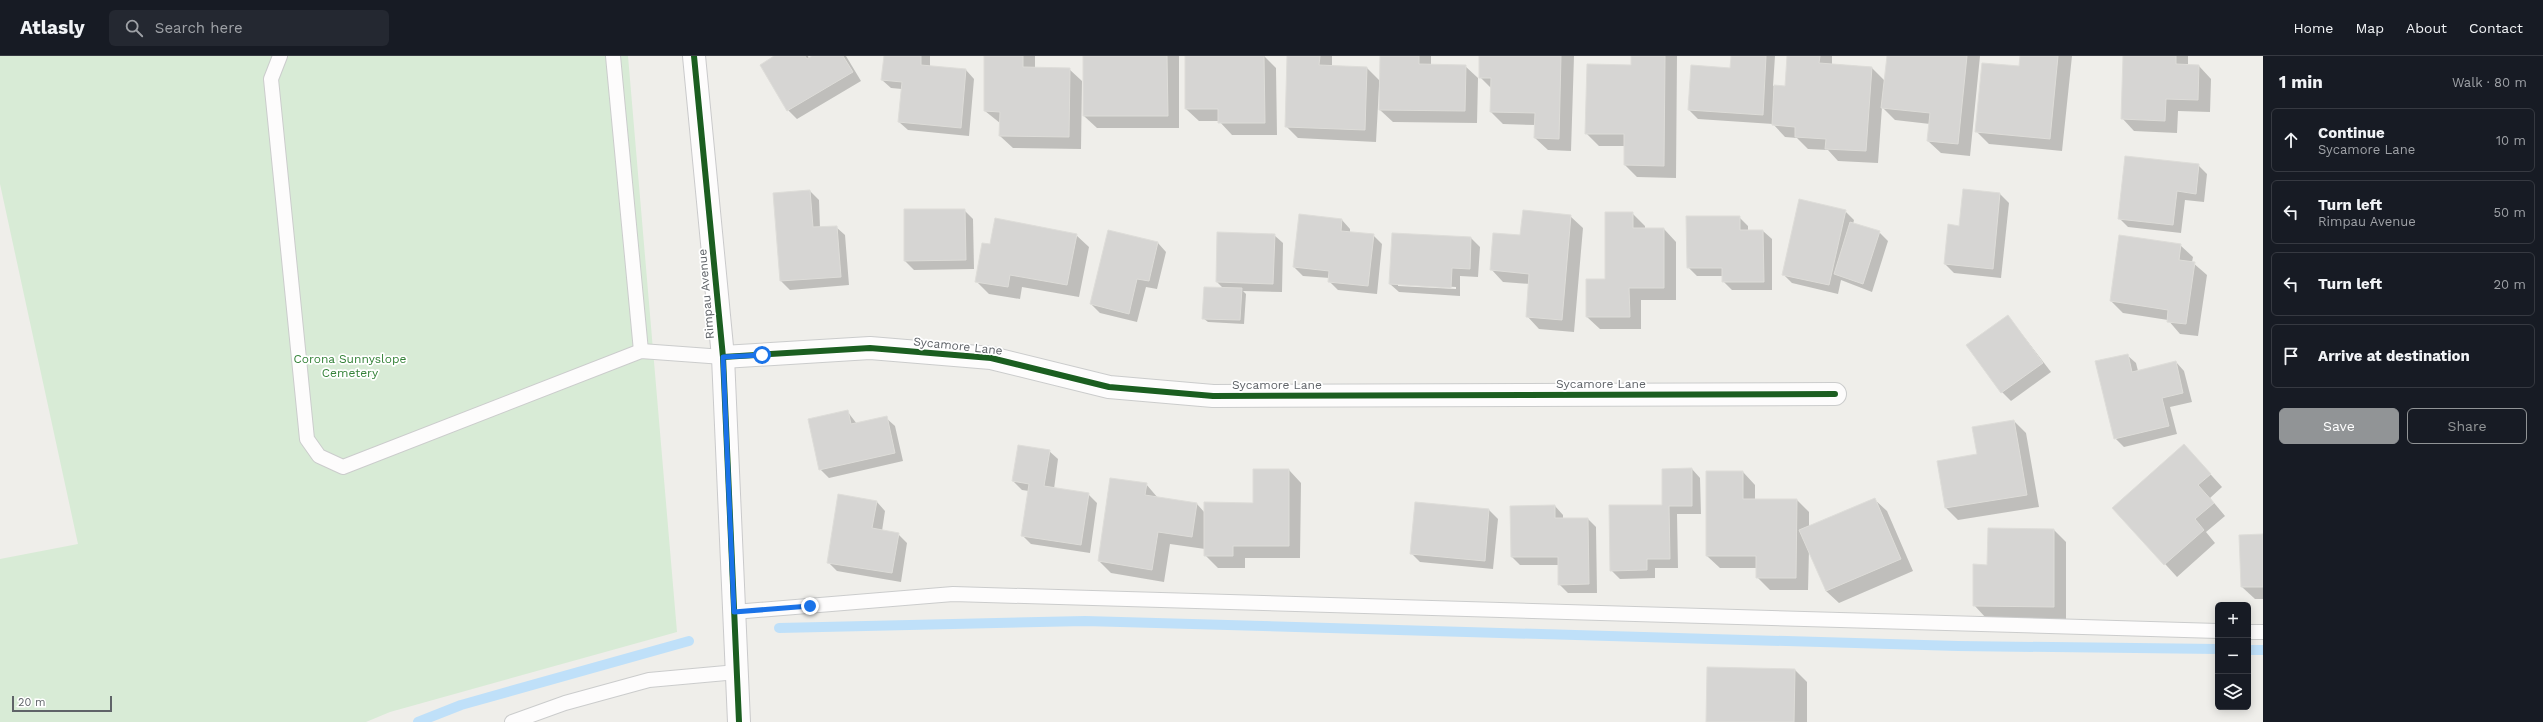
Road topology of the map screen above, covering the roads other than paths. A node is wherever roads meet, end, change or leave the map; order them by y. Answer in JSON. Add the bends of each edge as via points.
{"nodes":[{"id":1,"x":280,"y":56,"type":"edge"},
{"id":2,"x":613,"y":56,"type":"edge"},
{"id":3,"x":694,"y":56,"type":"edge"},
{"id":4,"x":641,"y":351,"type":"junction"},
{"id":5,"x":723,"y":357,"type":"junction"},
{"id":6,"x":1835,"y":394,"type":"dead end"},
{"id":7,"x":734,"y":612,"type":"junction"},
{"id":8,"x":2215,"y":631,"type":"edge"},
{"id":9,"x":2251,"y":632,"type":"edge"},
{"id":10,"x":2263,"y":632,"type":"edge"},
{"id":11,"x":737,"y":672,"type":"junction"},
{"id":12,"x":512,"y":722,"type":"edge"},
{"id":13,"x":739,"y":722,"type":"edge"}],
"edges":[{"from":1,"to":4,"type":"lane","via":[[271,79],[272,94],[307,439],[319,456],[343,467]]},
{"from":2,"to":4,"type":"lane"},
{"from":3,"to":5,"type":"street","name":"Rimpau Avenue"},
{"from":4,"to":5,"type":"lane"},
{"from":5,"to":6,"type":"street","name":"Sycamore Lane","via":[[870,348],[990,358],[1109,387],[1213,396]]},
{"from":5,"to":7,"type":"street","name":"Rimpau Avenue"},
{"from":7,"to":8,"type":"lane","via":[[953,594]]},
{"from":7,"to":11,"type":"street","name":"Rimpau Avenue"},
{"from":9,"to":10,"type":"lane"},
{"from":11,"to":12,"type":"lane","via":[[649,680],[565,703]]},
{"from":11,"to":13,"type":"street","name":"Rimpau Avenue"}]}
